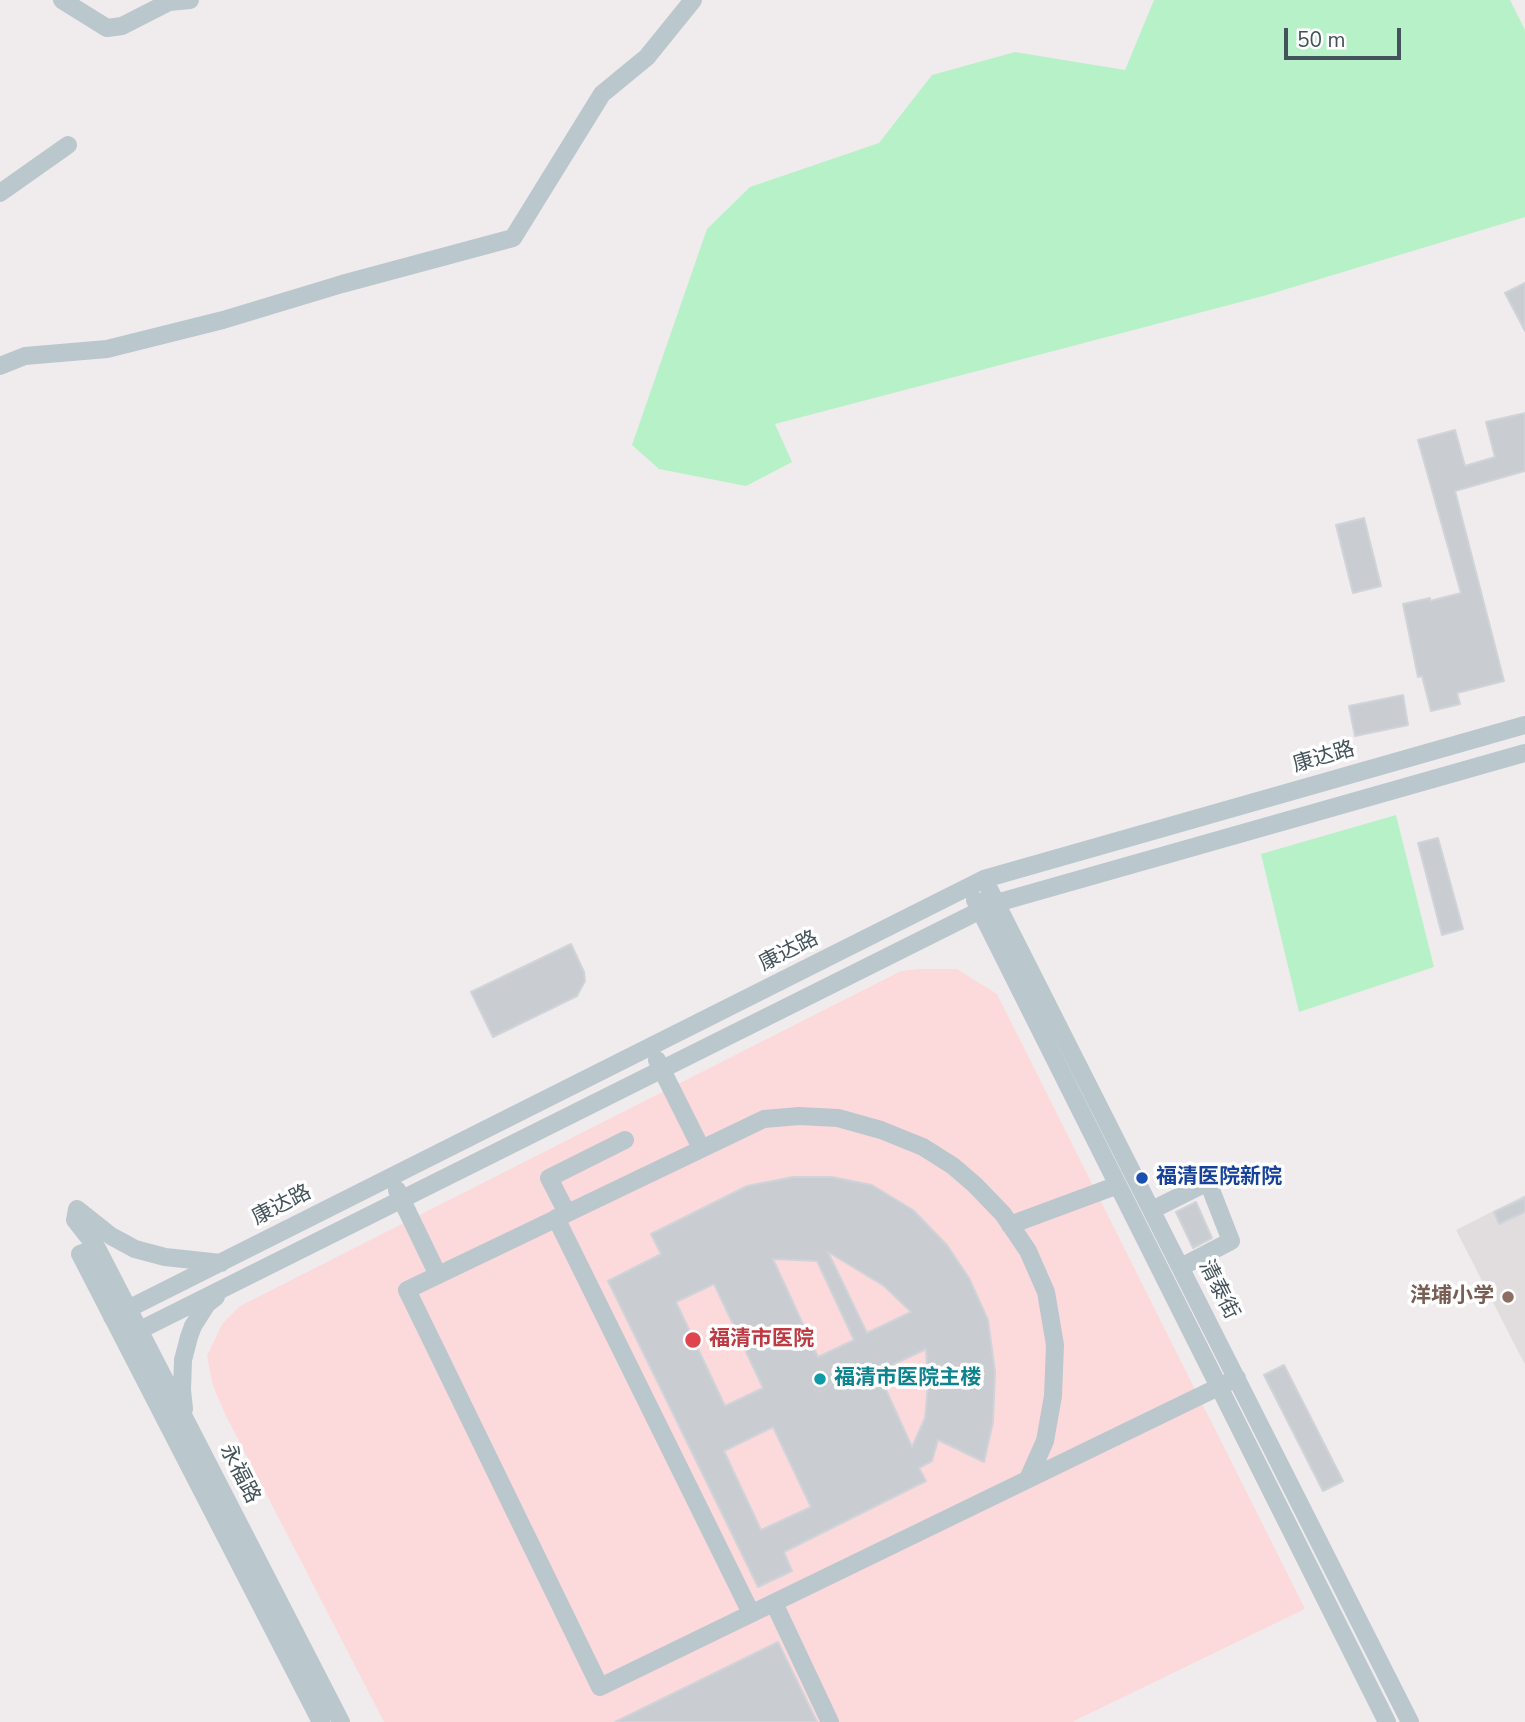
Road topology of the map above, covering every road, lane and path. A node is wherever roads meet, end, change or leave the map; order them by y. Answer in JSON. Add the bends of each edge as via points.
{"nodes":[{"id":1,"x":62,"y":0,"type":"edge"},
{"id":2,"x":190,"y":0,"type":"edge"},
{"id":3,"x":690,"y":1,"type":"edge"},
{"id":4,"x":68,"y":145,"type":"dead end"},
{"id":5,"x":0,"y":193,"type":"edge"},
{"id":6,"x":0,"y":366,"type":"edge"},
{"id":7,"x":1525,"y":725,"type":"edge"},
{"id":8,"x":1525,"y":754,"type":"edge"},
{"id":9,"x":976,"y":883,"type":"junction"},
{"id":10,"x":989,"y":906,"type":"junction"},
{"id":11,"x":650,"y":1047,"type":"junction"},
{"id":12,"x":662,"y":1069,"type":"junction"},
{"id":13,"x":625,"y":1140,"type":"dead end"},
{"id":14,"x":701,"y":1148,"type":"junction"},
{"id":15,"x":390,"y":1178,"type":"junction"},
{"id":16,"x":1118,"y":1185,"type":"junction"},
{"id":17,"x":402,"y":1199,"type":"junction"},
{"id":18,"x":1152,"y":1210,"type":"junction"},
{"id":19,"x":562,"y":1215,"type":"junction"},
{"id":20,"x":1010,"y":1225,"type":"junction"},
{"id":21,"x":88,"y":1251,"type":"junction"},
{"id":22,"x":221,"y":1263,"type":"junction"},
{"id":23,"x":1181,"y":1267,"type":"junction"},
{"id":24,"x":438,"y":1275,"type":"junction"},
{"id":25,"x":232,"y":1284,"type":"junction"},
{"id":26,"x":128,"y":1309,"type":"junction"},
{"id":27,"x":112,"y":1317,"type":"junction"},
{"id":28,"x":132,"y":1334,"type":"junction"},
{"id":29,"x":1237,"y":1378,"type":"junction"},
{"id":30,"x":1219,"y":1387,"type":"junction"},
{"id":31,"x":186,"y":1420,"type":"junction"},
{"id":32,"x":1028,"y":1479,"type":"junction"},
{"id":33,"x":774,"y":1602,"type":"junction"},
{"id":34,"x":751,"y":1614,"type":"junction"},
{"id":35,"x":321,"y":1722,"type":"edge"},
{"id":36,"x":341,"y":1722,"type":"edge"},
{"id":37,"x":830,"y":1722,"type":"edge"},
{"id":38,"x":1387,"y":1722,"type":"edge"},
{"id":39,"x":1410,"y":1722,"type":"edge"}],
"edges":[{"from":1,"to":2,"type":"street","via":[[107,28],[122,26],[169,2]]},
{"from":3,"to":6,"type":"street","via":[[647,57],[602,94],[513,237],[223,320],[107,349],[25,356]]},
{"from":4,"to":5,"type":"street"},
{"from":7,"to":9,"type":"street","name":"康达路"},
{"from":8,"to":10,"type":"street"},
{"from":9,"to":10,"type":"street","name":"清泰街"},
{"from":9,"to":11,"type":"street","name":"康达路"},
{"from":10,"to":12,"type":"street"},
{"from":10,"to":16,"type":"street","name":"清泰街"},
{"from":10,"to":18,"type":"street","name":"清泰街"},
{"from":11,"to":12,"type":"street"},
{"from":11,"to":15,"type":"street","name":"康达路"},
{"from":12,"to":14,"type":"street"},
{"from":12,"to":17,"type":"street"},
{"from":13,"to":19,"type":"street","via":[[550,1178]]},
{"from":14,"to":19,"type":"street"},
{"from":14,"to":20,"type":"street","via":[[764,1119],[799,1116],[852,1121],[923,1147],[953,1166]]},
{"from":15,"to":17,"type":"street"},
{"from":15,"to":22,"type":"street","name":"康达路"},
{"from":16,"to":20,"type":"street"},
{"from":16,"to":30,"type":"street","name":"清泰街"},
{"from":17,"to":24,"type":"street"},
{"from":17,"to":25,"type":"street"},
{"from":18,"to":23,"type":"street","name":"清泰街"},
{"from":18,"to":23,"type":"street","via":[[1208,1182],[1231,1241]]},
{"from":19,"to":24,"type":"street"},
{"from":19,"to":34,"type":"street"},
{"from":20,"to":32,"type":"street","via":[[1028,1251],[1046,1292],[1055,1345],[1045,1441]]},
{"from":21,"to":22,"type":"street","via":[[75,1220],[77,1209],[135,1249]]},
{"from":21,"to":26,"type":"street","name":"永福路"},
{"from":21,"to":27,"type":"street","name":"永福路"},
{"from":22,"to":26,"type":"street","name":"康达路"},
{"from":23,"to":29,"type":"street","name":"清泰街"},
{"from":24,"to":34,"type":"street","via":[[407,1290],[600,1688]]},
{"from":25,"to":28,"type":"street"},
{"from":25,"to":31,"type":"street","via":[[207,1304],[193,1326],[183,1360]]},
{"from":26,"to":27,"type":"street","name":"康达路"},
{"from":26,"to":28,"type":"street","name":"永福路"},
{"from":27,"to":28,"type":"street","name":"永福路"},
{"from":28,"to":31,"type":"street","name":"永福路"},
{"from":28,"to":35,"type":"street","name":"永福路"},
{"from":29,"to":30,"type":"street"},
{"from":29,"to":39,"type":"street","name":"清泰街"},
{"from":30,"to":32,"type":"street"},
{"from":30,"to":38,"type":"street","name":"清泰街"},
{"from":31,"to":36,"type":"street","name":"永福路"},
{"from":32,"to":33,"type":"street"},
{"from":33,"to":34,"type":"street"},
{"from":33,"to":37,"type":"street"}]}
